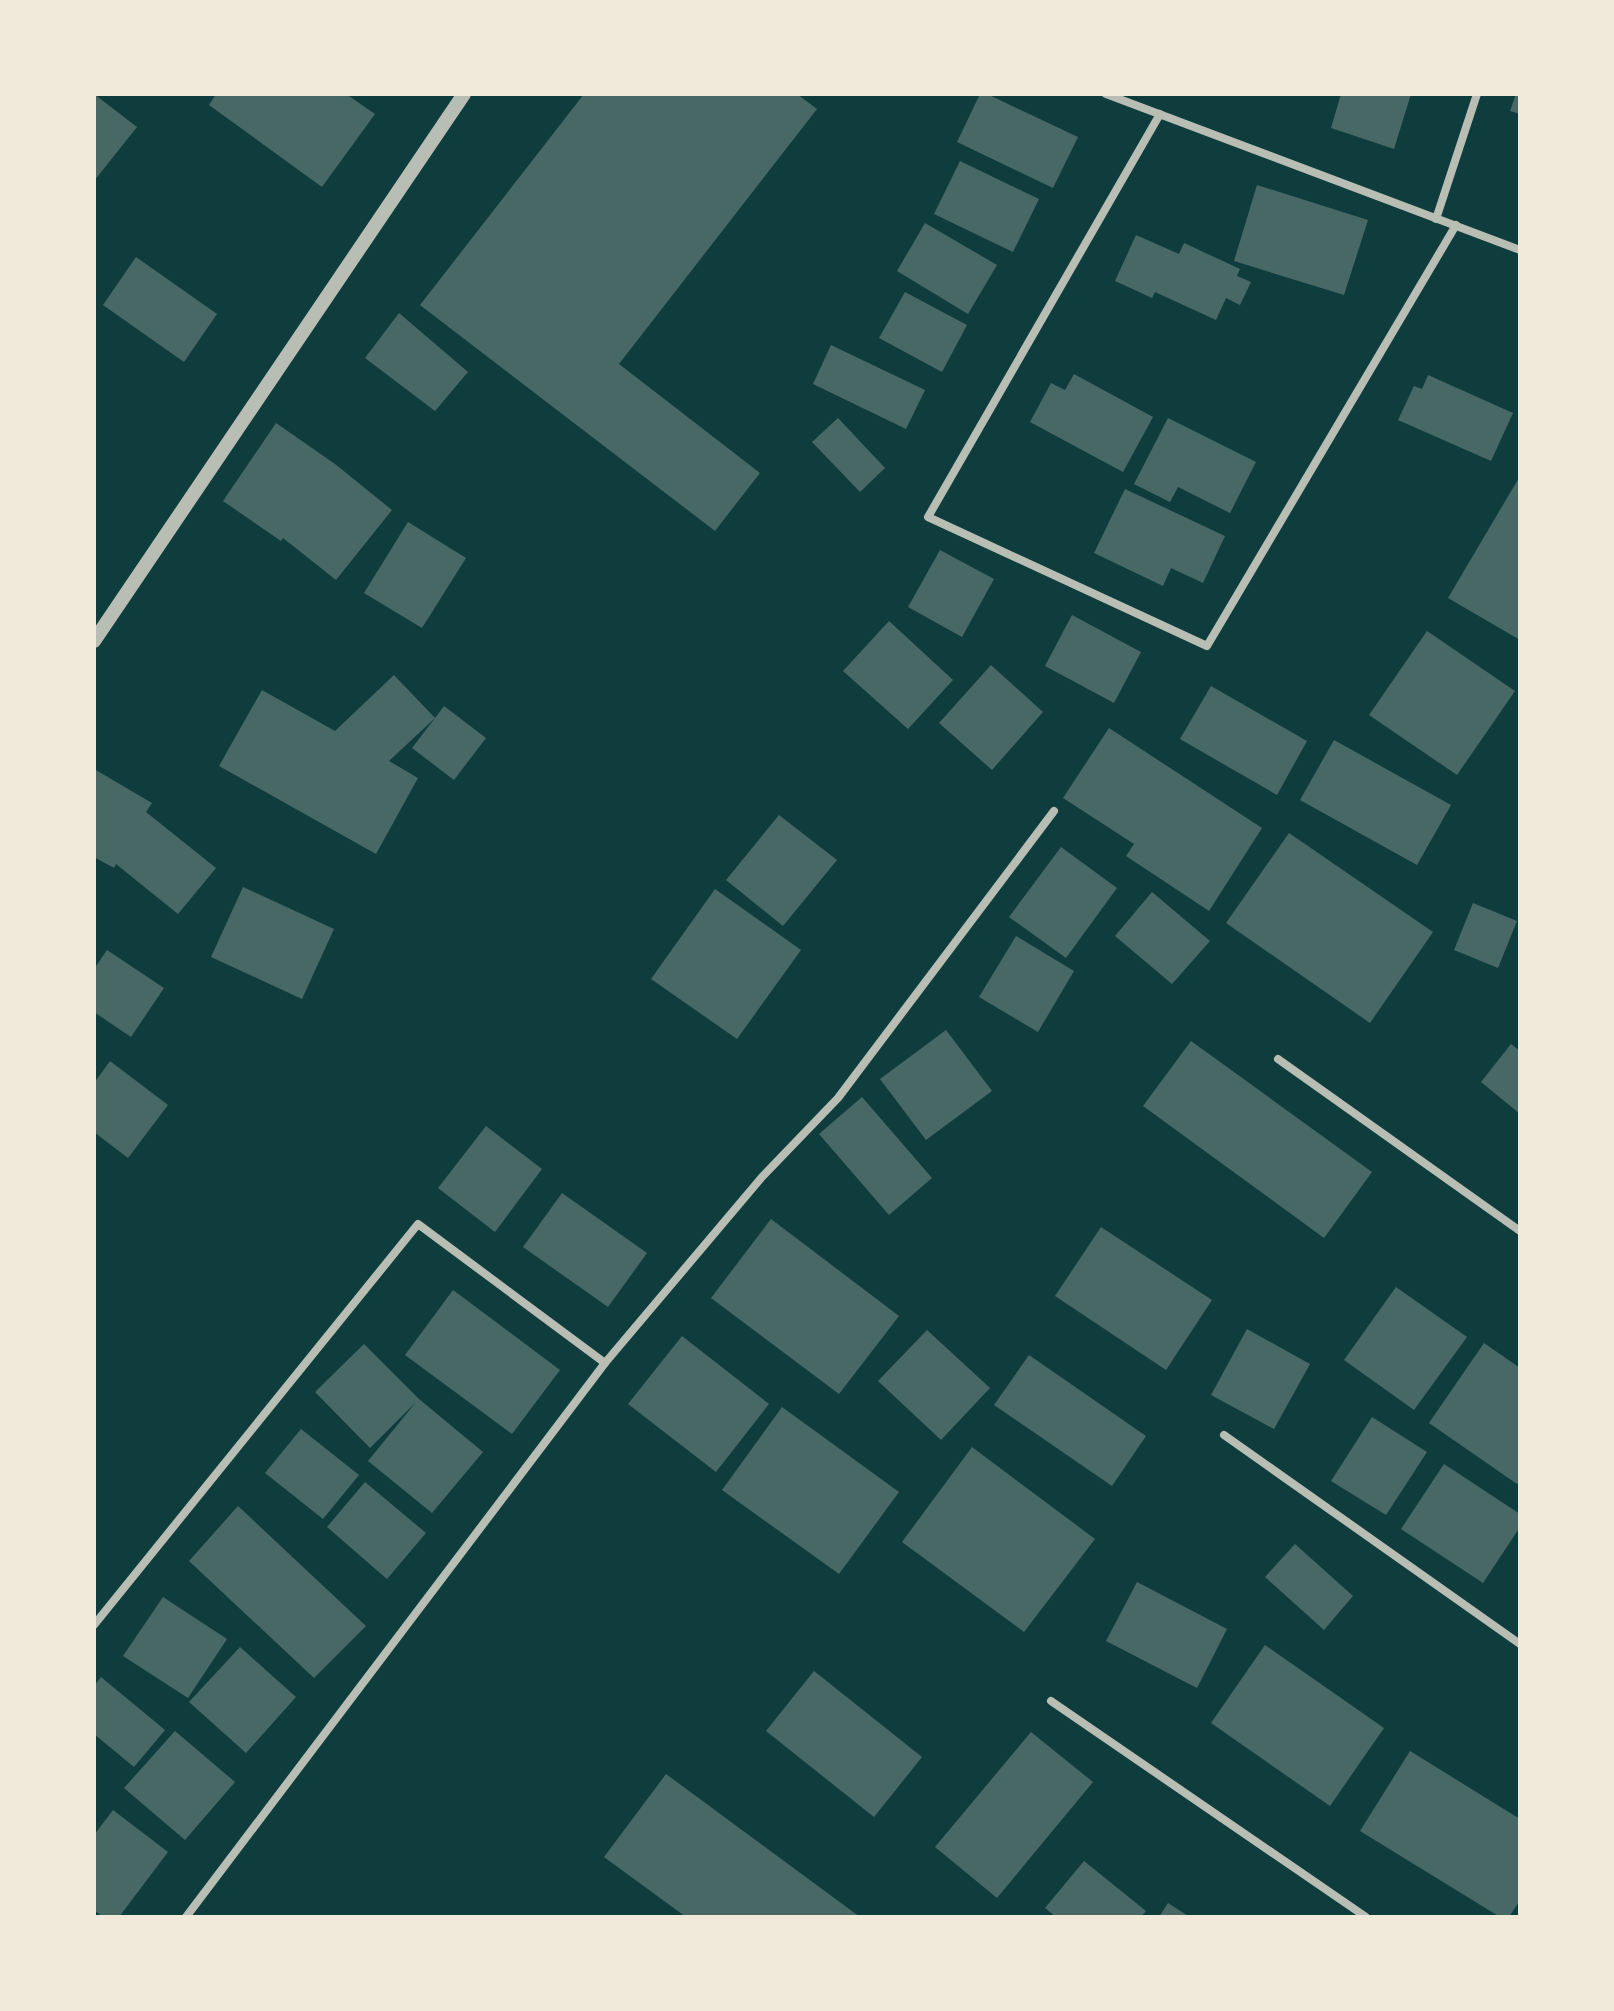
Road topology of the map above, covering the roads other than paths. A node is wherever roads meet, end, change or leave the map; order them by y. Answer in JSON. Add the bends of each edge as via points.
{"nodes":[{"id":1,"x":464,"y":94,"type":"edge"},
{"id":2,"x":1106,"y":94,"type":"edge"},
{"id":3,"x":1477,"y":94,"type":"edge"},
{"id":4,"x":1160,"y":114,"type":"junction"},
{"id":5,"x":1436,"y":219,"type":"junction"},
{"id":6,"x":1456,"y":225,"type":"junction"},
{"id":7,"x":1520,"y":250,"type":"edge"},
{"id":8,"x":94,"y":641,"type":"edge"},
{"id":9,"x":1054,"y":811,"type":"dead end"},
{"id":10,"x":1278,"y":1059,"type":"dead end"},
{"id":11,"x":1520,"y":1231,"type":"edge"},
{"id":12,"x":605,"y":1363,"type":"junction"},
{"id":13,"x":1224,"y":1435,"type":"dead end"},
{"id":14,"x":94,"y":1625,"type":"edge"},
{"id":15,"x":1520,"y":1644,"type":"edge"},
{"id":16,"x":1051,"y":1701,"type":"dead end"},
{"id":17,"x":186,"y":1917,"type":"edge"},
{"id":18,"x":1366,"y":1917,"type":"edge"}],
"edges":[{"from":1,"to":8,"type":"street"},
{"from":2,"to":4,"type":"street"},
{"from":3,"to":5,"type":"street"},
{"from":4,"to":5,"type":"street"},
{"from":4,"to":6,"type":"street","via":[[928,517],[1207,646]]},
{"from":5,"to":6,"type":"street"},
{"from":6,"to":7,"type":"street"},
{"from":9,"to":12,"type":"street","via":[[838,1098],[762,1177]]},
{"from":10,"to":11,"type":"street"},
{"from":12,"to":14,"type":"street","via":[[418,1224]]},
{"from":12,"to":17,"type":"street"},
{"from":13,"to":15,"type":"street"},
{"from":16,"to":18,"type":"street"}]}
